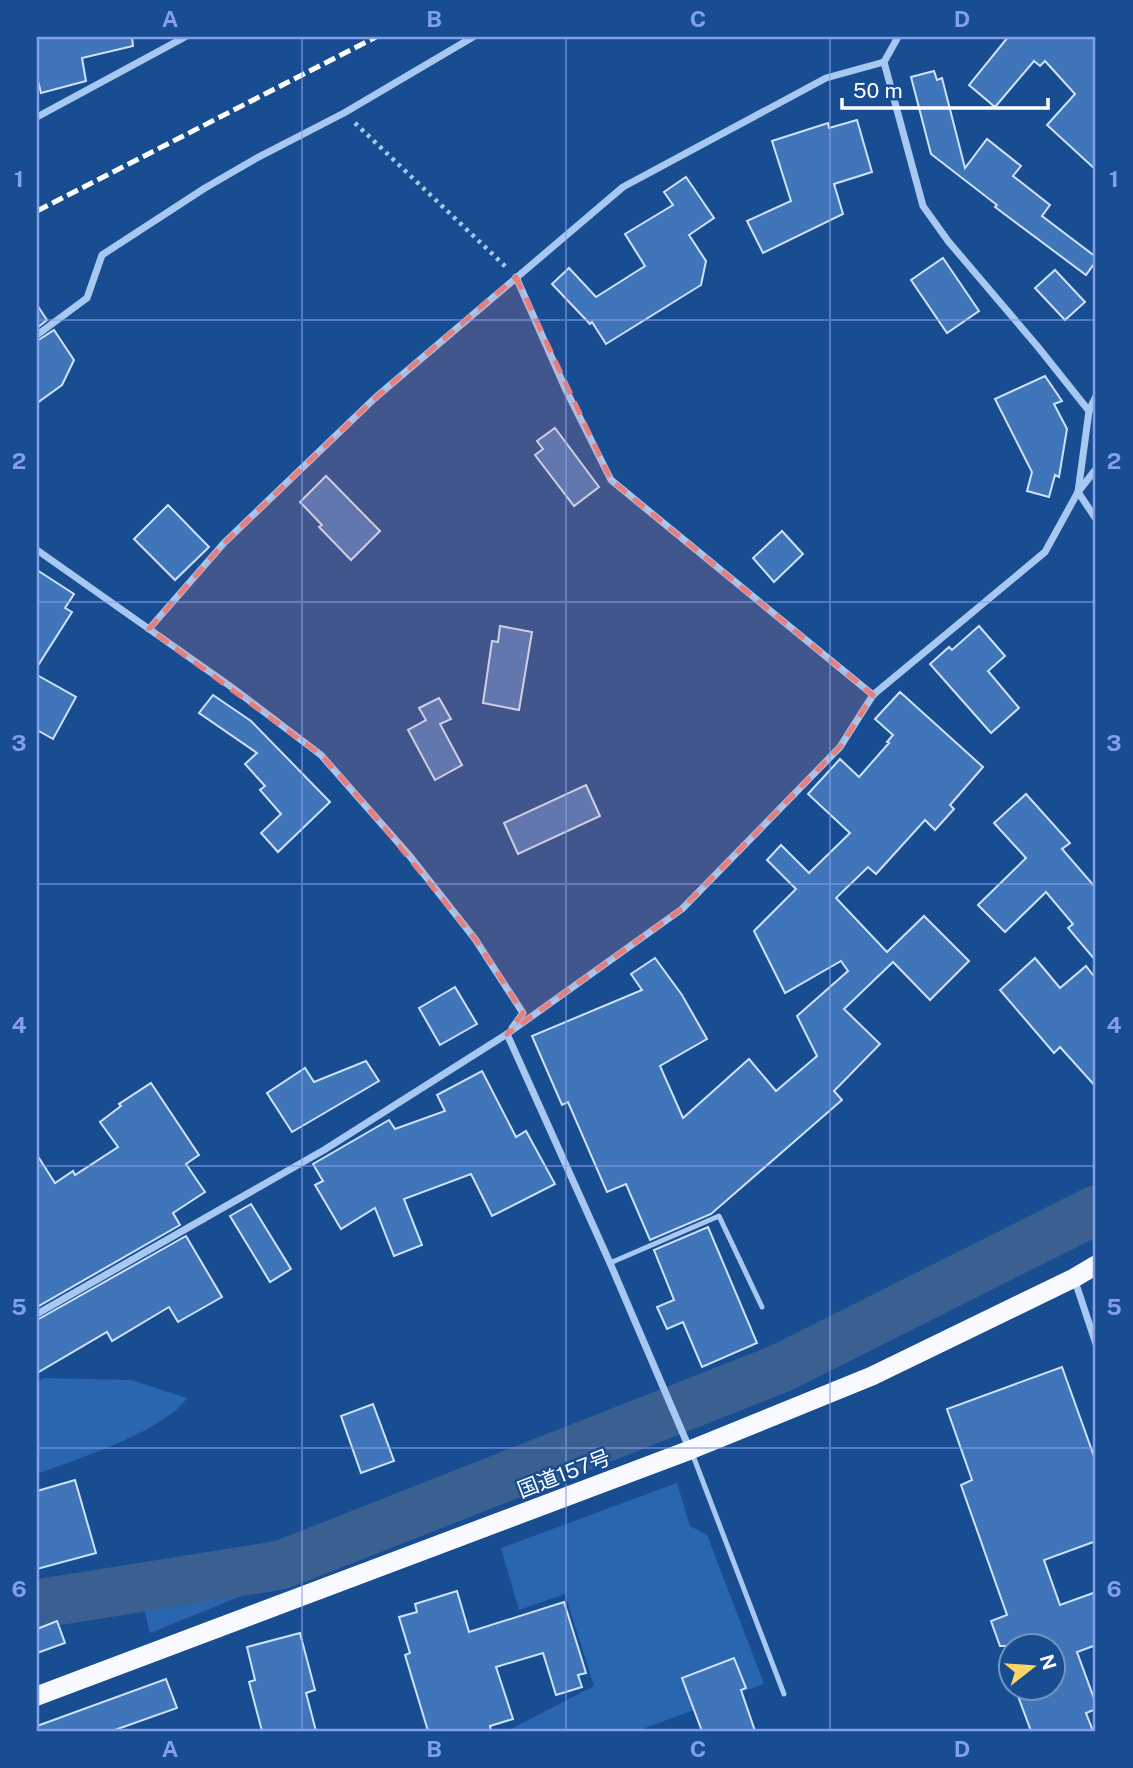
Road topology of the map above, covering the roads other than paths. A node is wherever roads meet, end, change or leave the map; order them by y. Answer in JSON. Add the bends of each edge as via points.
{"nodes":[{"id":1,"x":185,"y":37,"type":"edge"},
{"id":2,"x":473,"y":37,"type":"edge"},
{"id":3,"x":898,"y":37,"type":"edge"},
{"id":4,"x":884,"y":62,"type":"junction"},
{"id":5,"x":37,"y":117,"type":"edge"},
{"id":6,"x":516,"y":277,"type":"junction"},
{"id":7,"x":37,"y":335,"type":"edge"},
{"id":8,"x":1096,"y":396,"type":"edge"},
{"id":9,"x":1089,"y":411,"type":"junction"},
{"id":10,"x":1096,"y":469,"type":"edge"},
{"id":11,"x":1078,"y":492,"type":"junction"},
{"id":12,"x":1096,"y":519,"type":"edge"},
{"id":13,"x":37,"y":550,"type":"edge"},
{"id":14,"x":149,"y":629,"type":"junction"},
{"id":15,"x":873,"y":695,"type":"junction"},
{"id":16,"x":507,"y":1034,"type":"junction"},
{"id":17,"x":610,"y":1263,"type":"junction"},
{"id":18,"x":1096,"y":1265,"type":"edge"},
{"id":19,"x":1074,"y":1278,"type":"junction"},
{"id":20,"x":762,"y":1307,"type":"dead end"},
{"id":21,"x":37,"y":1314,"type":"edge"},
{"id":22,"x":1096,"y":1344,"type":"edge"},
{"id":23,"x":690,"y":1450,"type":"junction"},
{"id":24,"x":784,"y":1694,"type":"dead end"},
{"id":25,"x":37,"y":1696,"type":"edge"}],
"edges":[{"from":1,"to":5,"type":"street"},
{"from":2,"to":7,"type":"street","via":[[205,188],[102,255],[87,298]]},
{"from":3,"to":4,"type":"street"},
{"from":4,"to":6,"type":"street","via":[[827,78],[623,187]]},
{"from":4,"to":9,"type":"street","via":[[923,206]]},
{"from":6,"to":14,"type":"street","via":[[375,398],[225,543]]},
{"from":6,"to":15,"type":"street","via":[[611,480]]},
{"from":8,"to":9,"type":"street"},
{"from":9,"to":11,"type":"street"},
{"from":10,"to":11,"type":"street"},
{"from":11,"to":12,"type":"street"},
{"from":11,"to":15,"type":"street","via":[[1045,552]]},
{"from":13,"to":14,"type":"street"},
{"from":14,"to":16,"type":"street","via":[[321,755],[383,825],[475,939],[523,1013]]},
{"from":15,"to":16,"type":"street","via":[[840,747],[682,909]]},
{"from":16,"to":17,"type":"street"},
{"from":16,"to":21,"type":"street","via":[[289,1171]]},
{"from":17,"to":20,"type":"lane","via":[[719,1216]]},
{"from":17,"to":23,"type":"street"},
{"from":18,"to":19,"type":"highway","name":"国道157号"},
{"from":19,"to":22,"type":"street"},
{"from":19,"to":23,"type":"highway","name":"国道157号","via":[[872,1376]]},
{"from":23,"to":24,"type":"lane"},
{"from":23,"to":25,"type":"highway","name":"国道157号"}]}
